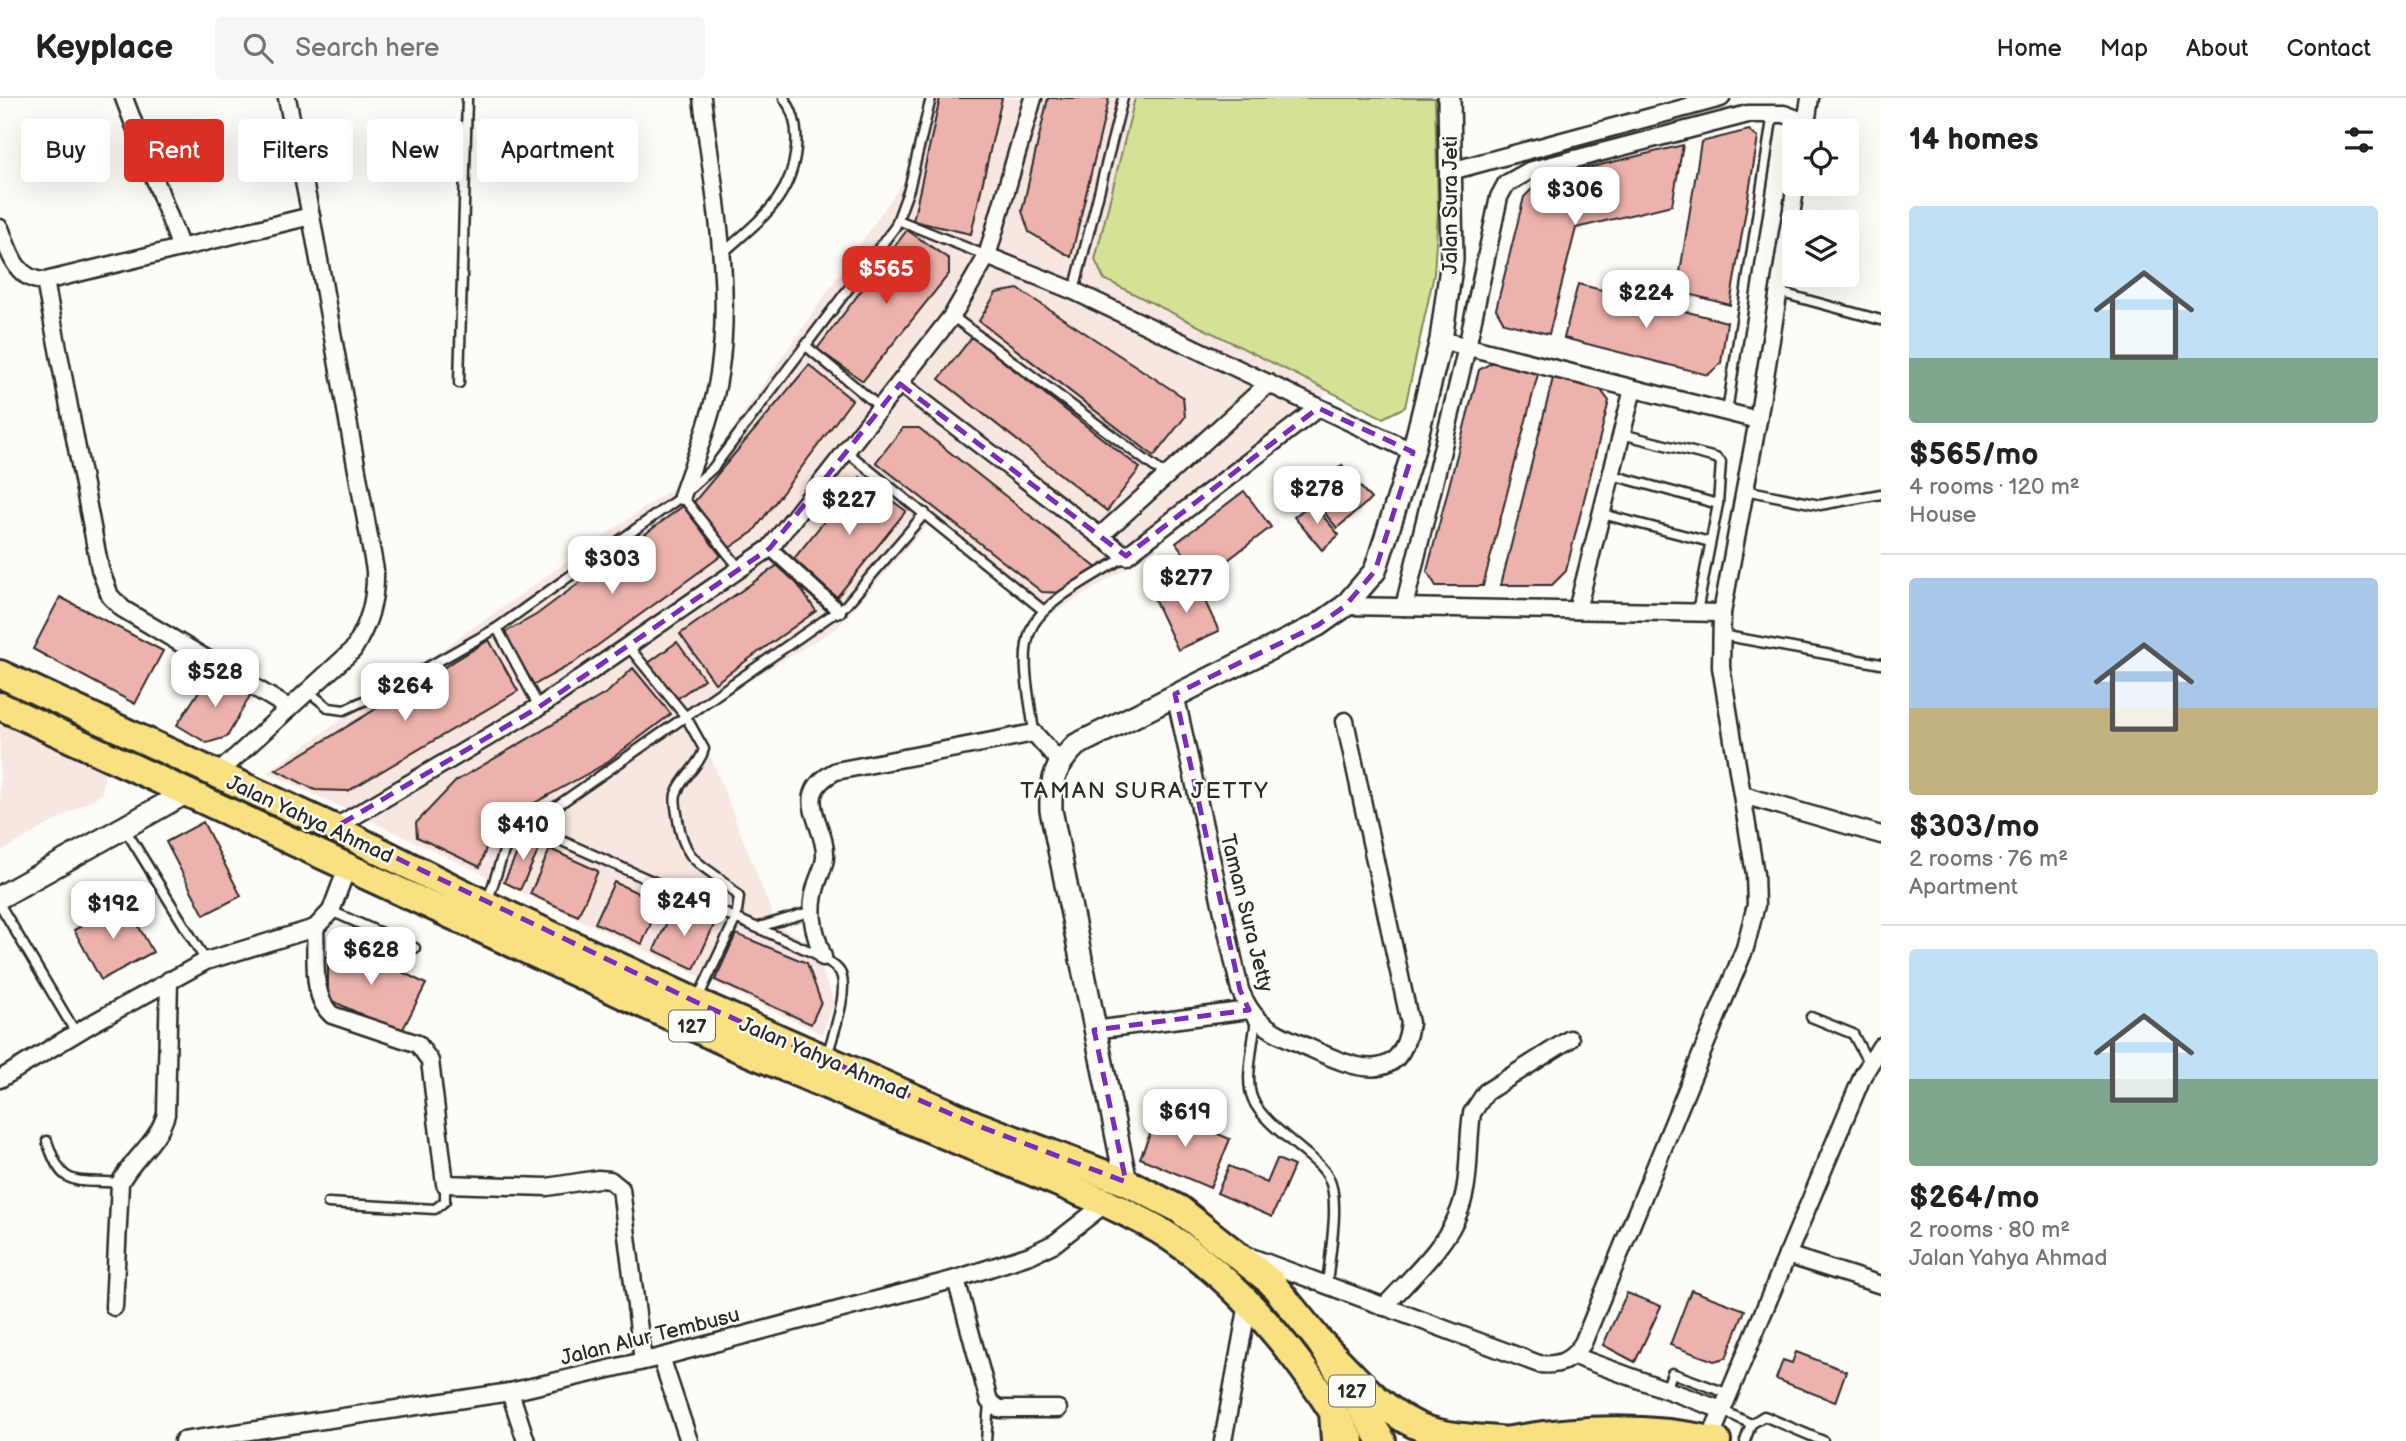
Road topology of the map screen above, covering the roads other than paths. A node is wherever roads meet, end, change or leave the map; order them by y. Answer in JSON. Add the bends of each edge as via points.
{"nodes":[{"id":1,"x":124,"y":98,"type":"edge"},
{"id":2,"x":287,"y":98,"type":"edge"},
{"id":3,"x":467,"y":98,"type":"edge"},
{"id":4,"x":702,"y":98,"type":"edge"},
{"id":5,"x":784,"y":98,"type":"edge"},
{"id":6,"x":931,"y":98,"type":"edge"},
{"id":7,"x":1032,"y":98,"type":"edge"},
{"id":8,"x":1122,"y":98,"type":"edge"},
{"id":9,"x":1449,"y":98,"type":"edge"},
{"id":10,"x":1721,"y":98,"type":"edge"},
{"id":11,"x":1810,"y":98,"type":"edge"},
{"id":12,"x":1773,"y":113,"type":"junction"},
{"id":13,"x":1788,"y":119,"type":"edge"},
{"id":14,"x":1806,"y":119,"type":"edge"},
{"id":15,"x":1451,"y":171,"type":"junction"},
{"id":16,"x":1794,"y":196,"type":"edge"},
{"id":17,"x":312,"y":216,"type":"junction"},
{"id":18,"x":898,"y":220,"type":"junction"},
{"id":19,"x":0,"y":228,"type":"edge"},
{"id":20,"x":181,"y":248,"type":"junction"},
{"id":21,"x":720,"y":256,"type":"junction"},
{"id":22,"x":988,"y":256,"type":"junction"},
{"id":23,"x":45,"y":281,"type":"junction"},
{"id":24,"x":1074,"y":291,"type":"junction"},
{"id":25,"x":1778,"y":292,"type":"junction"},
{"id":26,"x":952,"y":316,"type":"junction"},
{"id":27,"x":1881,"y":320,"type":"edge"},
{"id":28,"x":1441,"y":340,"type":"junction"},
{"id":29,"x":806,"y":346,"type":"junction"},
{"id":30,"x":1467,"y":347,"type":"junction"},
{"id":31,"x":459,"y":383,"type":"dead end"},
{"id":32,"x":1269,"y":383,"type":"junction"},
{"id":33,"x":900,"y":384,"type":"junction"},
{"id":34,"x":1633,"y":389,"type":"junction"},
{"id":35,"x":881,"y":408,"type":"junction"},
{"id":36,"x":1318,"y":408,"type":"junction"},
{"id":37,"x":1727,"y":412,"type":"junction"},
{"id":38,"x":1758,"y":420,"type":"junction"},
{"id":39,"x":1622,"y":435,"type":"junction"},
{"id":40,"x":847,"y":452,"type":"junction"},
{"id":41,"x":1413,"y":452,"type":"junction"},
{"id":42,"x":1612,"y":475,"type":"junction"},
{"id":43,"x":1168,"y":477,"type":"junction"},
{"id":44,"x":1745,"y":490,"type":"junction"},
{"id":45,"x":1881,"y":494,"type":"edge"},
{"id":46,"x":682,"y":496,"type":"junction"},
{"id":47,"x":1718,"y":504,"type":"junction"},
{"id":48,"x":925,"y":513,"type":"junction"},
{"id":49,"x":1602,"y":514,"type":"junction"},
{"id":50,"x":1100,"y":537,"type":"junction"},
{"id":51,"x":1710,"y":542,"type":"junction"},
{"id":52,"x":770,"y":548,"type":"junction"},
{"id":53,"x":1126,"y":556,"type":"junction"},
{"id":54,"x":740,"y":569,"type":"junction"},
{"id":55,"x":1345,"y":606,"type":"junction"},
{"id":56,"x":1404,"y":607,"type":"junction"},
{"id":57,"x":1043,"y":610,"type":"junction"},
{"id":58,"x":1577,"y":610,"type":"junction"},
{"id":59,"x":839,"y":611,"type":"junction"},
{"id":60,"x":1698,"y":612,"type":"junction"},
{"id":61,"x":1722,"y":613,"type":"junction"},
{"id":62,"x":497,"y":628,"type":"junction"},
{"id":63,"x":1721,"y":635,"type":"junction"},
{"id":64,"x":628,"y":646,"type":"junction"},
{"id":65,"x":1881,"y":664,"type":"edge"},
{"id":66,"x":0,"y":674,"type":"edge"},
{"id":67,"x":308,"y":691,"type":"junction"},
{"id":68,"x":1175,"y":694,"type":"junction"},
{"id":69,"x":0,"y":706,"type":"edge"},
{"id":70,"x":539,"y":707,"type":"junction"},
{"id":71,"x":289,"y":708,"type":"junction"},
{"id":72,"x":686,"y":717,"type":"junction"},
{"id":73,"x":1345,"y":721,"type":"dead end"},
{"id":74,"x":1034,"y":733,"type":"junction"},
{"id":75,"x":1059,"y":761,"type":"junction"},
{"id":76,"x":216,"y":775,"type":"junction"},
{"id":77,"x":189,"y":791,"type":"junction"},
{"id":78,"x":1743,"y":795,"type":"junction"},
{"id":79,"x":526,"y":825,"type":"junction"},
{"id":80,"x":124,"y":827,"type":"junction"},
{"id":81,"x":334,"y":828,"type":"junction"},
{"id":82,"x":1881,"y":835,"type":"edge"},
{"id":83,"x":346,"y":868,"type":"junction"},
{"id":84,"x":0,"y":897,"type":"edge"},
{"id":85,"x":0,"y":905,"type":"edge"},
{"id":86,"x":487,"y":905,"type":"junction"},
{"id":87,"x":331,"y":911,"type":"junction"},
{"id":88,"x":810,"y":912,"type":"junction"},
{"id":89,"x":736,"y":918,"type":"junction"},
{"id":90,"x":316,"y":928,"type":"junction"},
{"id":91,"x":758,"y":928,"type":"junction"},
{"id":92,"x":415,"y":948,"type":"dead end"},
{"id":93,"x":823,"y":957,"type":"junction"},
{"id":94,"x":206,"y":961,"type":"junction"},
{"id":95,"x":169,"y":980,"type":"junction"},
{"id":96,"x":696,"y":1002,"type":"junction"},
{"id":97,"x":1253,"y":1014,"type":"junction"},
{"id":98,"x":1811,"y":1017,"type":"dead end"},
{"id":99,"x":1094,"y":1030,"type":"junction"},
{"id":100,"x":76,"y":1033,"type":"junction"},
{"id":101,"x":1570,"y":1039,"type":"dead end"},
{"id":102,"x":1881,"y":1046,"type":"edge"},
{"id":103,"x":826,"y":1059,"type":"junction"},
{"id":104,"x":1869,"y":1064,"type":"junction"},
{"id":105,"x":0,"y":1079,"type":"edge"},
{"id":106,"x":47,"y":1141,"type":"dead end"},
{"id":107,"x":1126,"y":1182,"type":"junction"},
{"id":108,"x":120,"y":1183,"type":"junction"},
{"id":109,"x":445,"y":1184,"type":"junction"},
{"id":110,"x":328,"y":1203,"type":"dead end"},
{"id":111,"x":1106,"y":1203,"type":"junction"},
{"id":112,"x":1237,"y":1252,"type":"junction"},
{"id":113,"x":1787,"y":1255,"type":"junction"},
{"id":114,"x":956,"y":1279,"type":"junction"},
{"id":115,"x":1881,"y":1285,"type":"edge"},
{"id":116,"x":1327,"y":1286,"type":"junction"},
{"id":117,"x":1248,"y":1304,"type":"junction"},
{"id":118,"x":114,"y":1307,"type":"dead end"},
{"id":119,"x":1384,"y":1307,"type":"junction"},
{"id":120,"x":1321,"y":1342,"type":"junction"},
{"id":121,"x":1574,"y":1356,"type":"junction"},
{"id":122,"x":661,"y":1357,"type":"junction"},
{"id":123,"x":643,"y":1361,"type":"junction"},
{"id":124,"x":1666,"y":1390,"type":"junction"},
{"id":125,"x":510,"y":1392,"type":"junction"},
{"id":126,"x":1729,"y":1394,"type":"junction"},
{"id":127,"x":989,"y":1401,"type":"junction"},
{"id":128,"x":1058,"y":1409,"type":"dead end"},
{"id":129,"x":1722,"y":1410,"type":"junction"},
{"id":130,"x":1333,"y":1411,"type":"junction"},
{"id":131,"x":1751,"y":1424,"type":"junction"},
{"id":132,"x":222,"y":1438,"type":"edge"},
{"id":133,"x":1713,"y":1440,"type":"edge"},
{"id":134,"x":183,"y":1441,"type":"edge"},
{"id":135,"x":526,"y":1441,"type":"edge"},
{"id":136,"x":689,"y":1441,"type":"edge"},
{"id":137,"x":986,"y":1441,"type":"edge"},
{"id":138,"x":1223,"y":1441,"type":"edge"},
{"id":139,"x":1335,"y":1441,"type":"edge"},
{"id":140,"x":1351,"y":1441,"type":"edge"},
{"id":141,"x":1382,"y":1441,"type":"edge"},
{"id":142,"x":1506,"y":1441,"type":"edge"},
{"id":143,"x":1745,"y":1441,"type":"edge"},
{"id":144,"x":1823,"y":1441,"type":"edge"}],
"edges":[{"from":1,"to":20,"type":"street"},
{"from":2,"to":17,"type":"street"},
{"from":3,"to":31,"type":"lane"},
{"from":4,"to":21,"type":"street"},
{"from":5,"to":21,"type":"lane","via":[[796,124],[787,178],[777,201]]},
{"from":6,"to":18,"type":"lane"},
{"from":7,"to":22,"type":"street"},
{"from":8,"to":24,"type":"lane"},
{"from":9,"to":15,"type":"street","name":"Jalan Sura Jeti"},
{"from":10,"to":15,"type":"street"},
{"from":11,"to":14,"type":"street"},
{"from":12,"to":13,"type":"street"},
{"from":12,"to":30,"type":"street","via":[[1748,114],[1516,176],[1499,197]]},
{"from":12,"to":37,"type":"lane"},
{"from":15,"to":28,"type":"street","name":"Jalan Sura Jeti","via":[[1452,260]]},
{"from":16,"to":25,"type":"street"},
{"from":17,"to":20,"type":"street"},
{"from":17,"to":67,"type":"street","via":[[375,590],[366,629],[353,650]]},
{"from":18,"to":22,"type":"lane"},
{"from":18,"to":29,"type":"lane"},
{"from":19,"to":23,"type":"street","via":[[22,273]]},
{"from":20,"to":23,"type":"street"},
{"from":21,"to":46,"type":"street","via":[[723,331],[719,376]]},
{"from":22,"to":24,"type":"street"},
{"from":22,"to":26,"type":"street"},
{"from":23,"to":71,"type":"street","via":[[100,569],[110,596],[138,619]]},
{"from":24,"to":32,"type":"street"},
{"from":25,"to":27,"type":"lane"},
{"from":25,"to":38,"type":"street"},
{"from":26,"to":33,"type":"street"},
{"from":26,"to":43,"type":"lane"},
{"from":28,"to":30,"type":"street"},
{"from":28,"to":41,"type":"street","name":"Jalan Sura Jeti"},
{"from":29,"to":35,"type":"lane"},
{"from":29,"to":46,"type":"lane","via":[[713,468]]},
{"from":30,"to":34,"type":"street"},
{"from":30,"to":56,"type":"street"},
{"from":32,"to":36,"type":"street"},
{"from":32,"to":43,"type":"street"},
{"from":33,"to":35,"type":"street"},
{"from":33,"to":50,"type":"street"},
{"from":34,"to":37,"type":"street"},
{"from":34,"to":39,"type":"street"},
{"from":35,"to":40,"type":"street"},
{"from":36,"to":41,"type":"street"},
{"from":36,"to":53,"type":"street"},
{"from":37,"to":38,"type":"street"},
{"from":38,"to":44,"type":"street"},
{"from":39,"to":42,"type":"street"},
{"from":39,"to":47,"type":"lane","via":[[1716,458],[1722,470]]},
{"from":40,"to":48,"type":"lane"},
{"from":40,"to":52,"type":"street"},
{"from":41,"to":55,"type":"street","name":"Jalan Sura Jeti","via":[[1375,571]]},
{"from":42,"to":47,"type":"lane"},
{"from":42,"to":49,"type":"street"},
{"from":43,"to":50,"type":"street"},
{"from":44,"to":45,"type":"lane","via":[[1820,505]]},
{"from":44,"to":61,"type":"street"},
{"from":46,"to":54,"type":"lane"},
{"from":46,"to":62,"type":"lane"},
{"from":47,"to":51,"type":"lane"},
{"from":48,"to":57,"type":"lane"},
{"from":48,"to":59,"type":"lane"},
{"from":49,"to":51,"type":"lane"},
{"from":49,"to":58,"type":"street"},
{"from":50,"to":53,"type":"street"},
{"from":51,"to":60,"type":"lane"},
{"from":52,"to":54,"type":"street"},
{"from":52,"to":59,"type":"street"},
{"from":53,"to":57,"type":"lane"},
{"from":54,"to":64,"type":"street"},
{"from":55,"to":56,"type":"street"},
{"from":55,"to":68,"type":"street","name":"Jalan Sura Jeti","via":[[1286,643]]},
{"from":56,"to":58,"type":"street"},
{"from":57,"to":74,"type":"lane","via":[[1027,644]]},
{"from":58,"to":60,"type":"street"},
{"from":59,"to":72,"type":"lane"},
{"from":60,"to":61,"type":"street"},
{"from":61,"to":63,"type":"street"},
{"from":62,"to":67,"type":"lane","via":[[352,708],[329,708]]},
{"from":62,"to":70,"type":"lane"},
{"from":63,"to":65,"type":"lane"},
{"from":63,"to":78,"type":"street","via":[[1721,667]]},
{"from":64,"to":70,"type":"street"},
{"from":64,"to":72,"type":"lane"},
{"from":66,"to":76,"type":"main road","name":"Jalan Yahya Ahmad","number":"127"},
{"from":67,"to":71,"type":"street"},
{"from":68,"to":75,"type":"street","name":"Jalan Sura Jeti","via":[[1076,745]]},
{"from":68,"to":97,"type":"street","name":"Taman Sura Jetty","via":[[1240,990]]},
{"from":69,"to":77,"type":"main road","name":"Jalan Yahya Ahmad","number":"127"},
{"from":70,"to":81,"type":"street"},
{"from":71,"to":76,"type":"street"},
{"from":72,"to":79,"type":"lane"},
{"from":72,"to":89,"type":"lane","via":[[704,749],[701,761],[684,777],[675,797],[682,845],[698,865],[728,884],[738,897]]},
{"from":73,"to":97,"type":"street","name":"Taman Sura Jetty","via":[[1408,1008],[1408,1039],[1393,1061],[1382,1067],[1359,1068],[1278,1034]]},
{"from":74,"to":75,"type":"street"},
{"from":74,"to":88,"type":"street","via":[[835,771],[822,778],[816,785],[814,812],[816,827],[825,840],[825,859]]},
{"from":75,"to":99,"type":"street","via":[[1050,784],[1051,810]]},
{"from":76,"to":81,"type":"main road","name":"Jalan Yahya Ahmad","number":"127"},
{"from":77,"to":80,"type":"street"},
{"from":77,"to":83,"type":"main road","name":"Jalan Yahya Ahmad","number":"127"},
{"from":78,"to":82,"type":"street"},
{"from":78,"to":121,"type":"street","via":[[1756,891],[1745,948]]},
{"from":79,"to":86,"type":"lane","via":[[509,842]]},
{"from":79,"to":89,"type":"lane"},
{"from":80,"to":84,"type":"street"},
{"from":80,"to":94,"type":"lane"},
{"from":81,"to":86,"type":"main road","name":"Jalan Yahya Ahmad","number":"127"},
{"from":83,"to":87,"type":"street"},
{"from":83,"to":111,"type":"main road","name":"Jalan Yahya Ahmad","number":"127","via":[[736,1047]]},
{"from":85,"to":100,"type":"lane"},
{"from":86,"to":96,"type":"main road","name":"Jalan Yahya Ahmad","number":"127"},
{"from":87,"to":90,"type":"street"},
{"from":87,"to":92,"type":"lane"},
{"from":88,"to":91,"type":"lane"},
{"from":88,"to":93,"type":"street"},
{"from":89,"to":91,"type":"lane"},
{"from":89,"to":96,"type":"lane"},
{"from":90,"to":94,"type":"street"},
{"from":90,"to":109,"type":"street","via":[[324,1009],[418,1045],[430,1061]]},
{"from":91,"to":93,"type":"lane"},
{"from":93,"to":103,"type":"lane","via":[[840,972],[842,984]]},
{"from":94,"to":95,"type":"street"},
{"from":95,"to":100,"type":"street"},
{"from":95,"to":108,"type":"street","via":[[166,1114],[159,1135]]},
{"from":96,"to":103,"type":"main road","name":"Jalan Yahya Ahmad","number":"127"},
{"from":97,"to":99,"type":"street"},
{"from":97,"to":116,"type":"lane","via":[[1248,1085],[1253,1106],[1319,1164],[1332,1186]]},
{"from":98,"to":104,"type":"lane","via":[[1853,1034]]},
{"from":99,"to":107,"type":"street"},
{"from":100,"to":105,"type":"street"},
{"from":101,"to":119,"type":"street","via":[[1486,1092],[1477,1103],[1460,1210],[1436,1248]]},
{"from":102,"to":104,"type":"street"},
{"from":103,"to":107,"type":"main road","name":"Jalan Yahya Ahmad","number":"127","via":[[976,1125]]},
{"from":104,"to":113,"type":"street"},
{"from":106,"to":108,"type":"lane","via":[[62,1175]]},
{"from":107,"to":112,"type":"main road","name":"Jalan Yahya Ahmad","number":"127","via":[[1179,1209]]},
{"from":108,"to":118,"type":"street"},
{"from":109,"to":110,"type":"lane","via":[[444,1201],[435,1209]]},
{"from":109,"to":123,"type":"street","via":[[547,1187],[598,1179],[617,1183]]},
{"from":111,"to":114,"type":"street","name":"Jalan Alur Tembusu","via":[[1055,1243]]},
{"from":111,"to":117,"type":"main road","name":"Jalan Yahya Ahmad","number":"127","via":[[1159,1230],[1225,1280]]},
{"from":112,"to":116,"type":"street"},
{"from":112,"to":120,"type":"main road","name":"Jalan Yahya Ahmad","number":"127","via":[[1271,1282]]},
{"from":113,"to":115,"type":"street"},
{"from":113,"to":126,"type":"street"},
{"from":114,"to":122,"type":"street","name":"Jalan Alur Tembusu"},
{"from":114,"to":127,"type":"street"},
{"from":116,"to":119,"type":"street"},
{"from":117,"to":130,"type":"main road","name":"Jalan Yahya Ahmad","number":"127"},
{"from":117,"to":138,"type":"street"},
{"from":119,"to":121,"type":"street","via":[[1539,1363],[1554,1366]]},
{"from":120,"to":141,"type":"main road","name":"Jalan Yahya Ahmad","number":"127"},
{"from":120,"to":142,"type":"main road","via":[[1387,1408],[1412,1423],[1454,1436]]},
{"from":121,"to":124,"type":"street"},
{"from":122,"to":123,"type":"street","name":"Jalan Alur Tembusu"},
{"from":122,"to":136,"type":"street"},
{"from":123,"to":125,"type":"street","name":"Jalan Alur Tembusu"},
{"from":124,"to":126,"type":"lane","via":[[1672,1373]]},
{"from":124,"to":129,"type":"street"},
{"from":125,"to":132,"type":"street","name":"Jalan Alur Tembusu"},
{"from":125,"to":135,"type":"street"},
{"from":126,"to":129,"type":"street"},
{"from":127,"to":128,"type":"street","via":[[999,1409]]},
{"from":127,"to":137,"type":"lane"},
{"from":129,"to":131,"type":"lane"},
{"from":129,"to":133,"type":"street"},
{"from":130,"to":139,"type":"main road"},
{"from":130,"to":140,"type":"main road","name":"Jalan Yahya Ahmad","number":"127"},
{"from":131,"to":143,"type":"lane"},
{"from":131,"to":144,"type":"lane","via":[[1764,1416]]},
{"from":132,"to":134,"type":"street","name":"Jalan Alur Tembusu"},
{"from":133,"to":142,"type":"main road","via":[[1611,1429]]}]}
